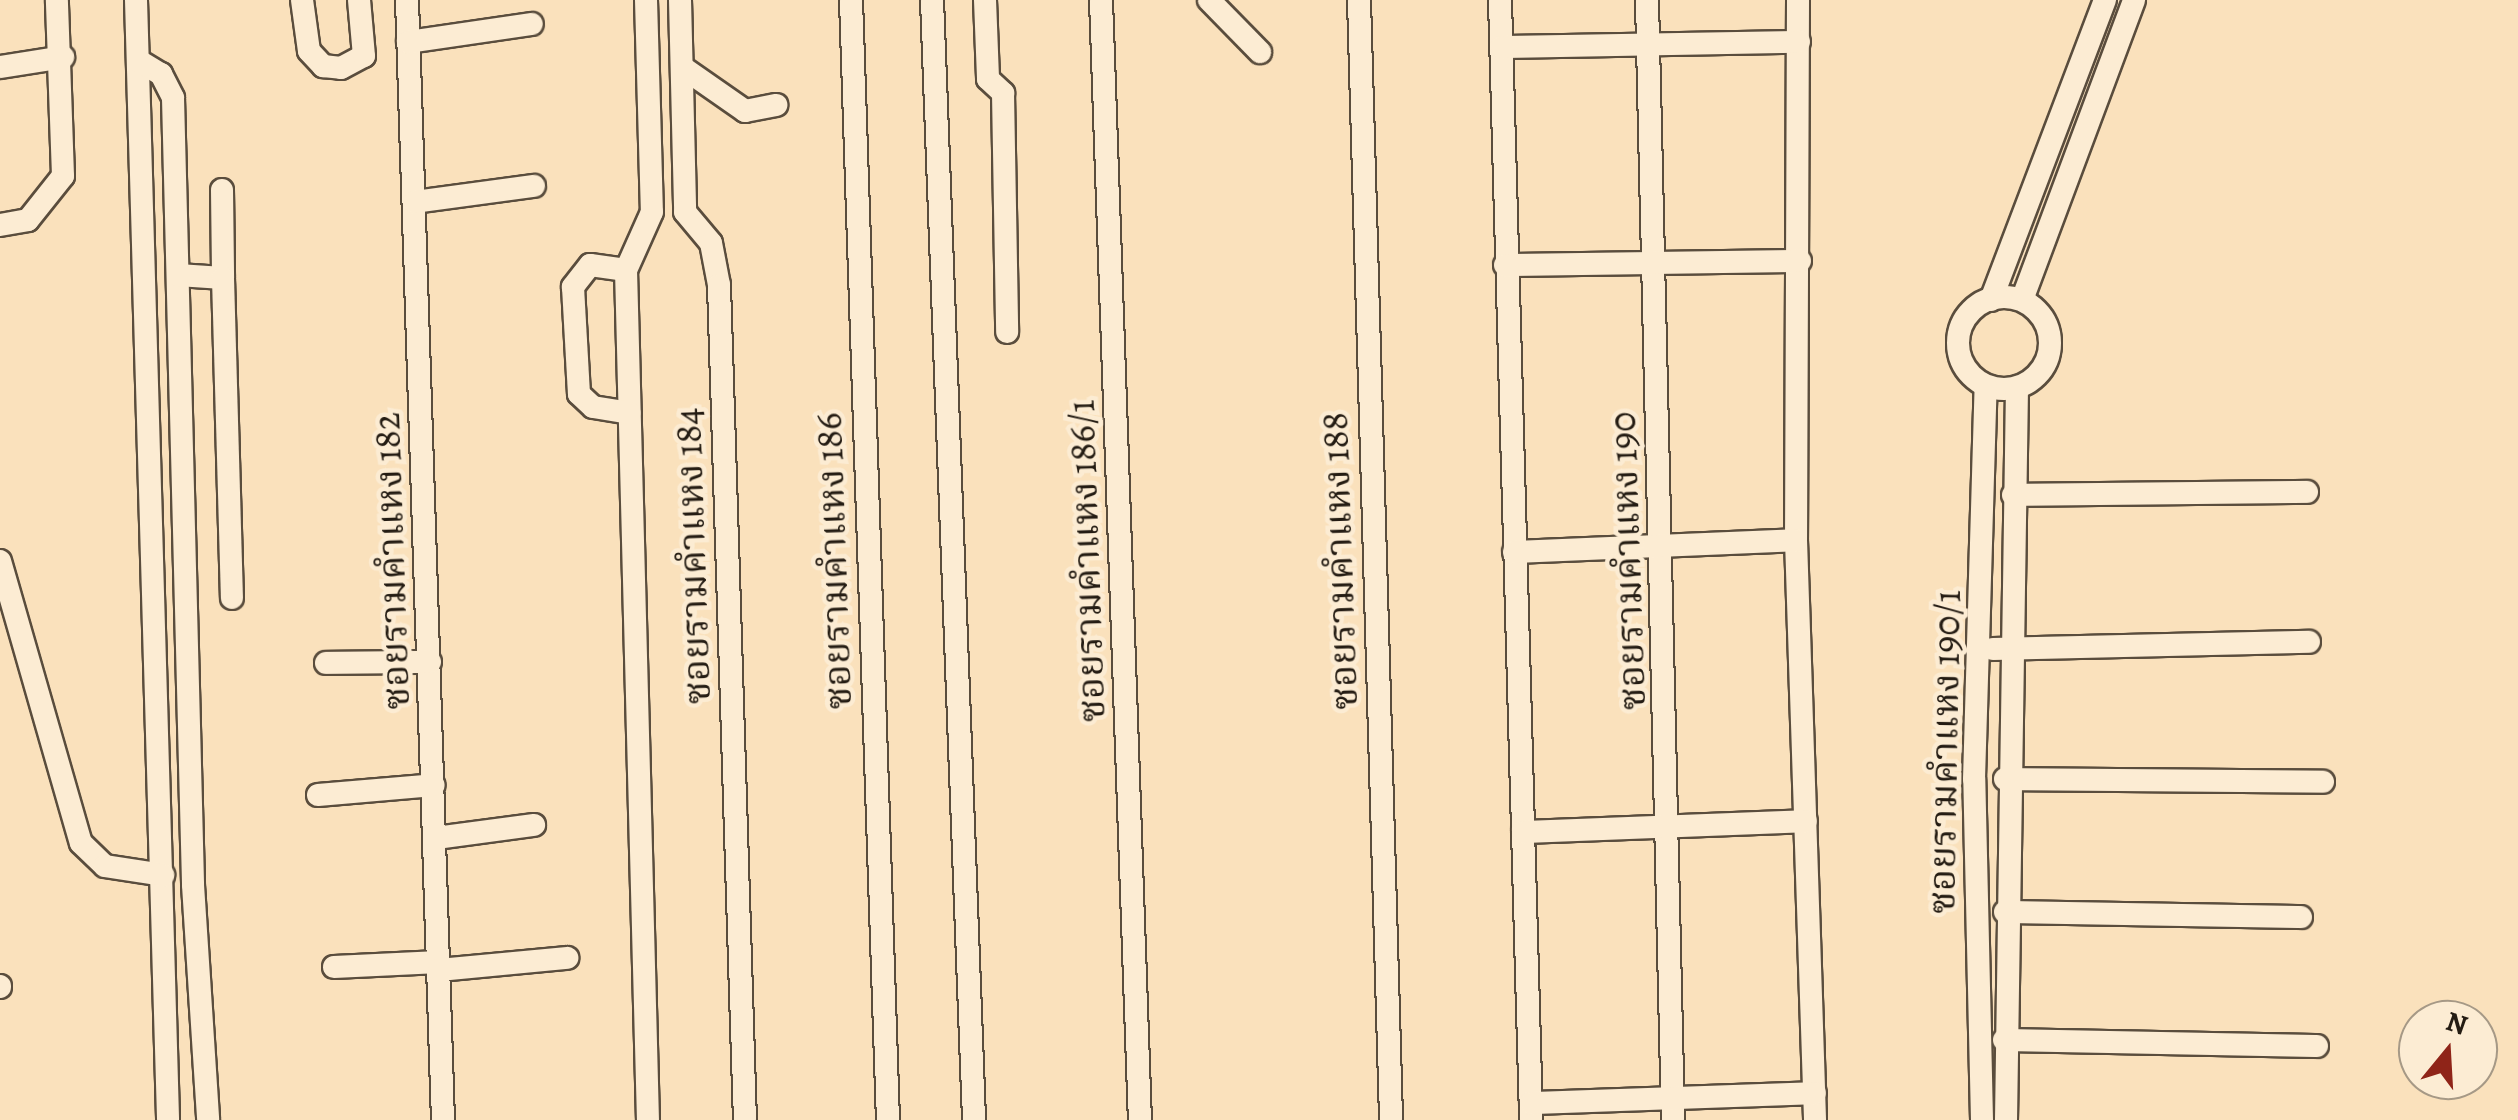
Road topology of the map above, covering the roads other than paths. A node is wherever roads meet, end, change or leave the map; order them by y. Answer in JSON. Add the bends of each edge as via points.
{"nodes":[{"id":1,"x":56,"y":0,"type":"edge"},
{"id":2,"x":136,"y":0,"type":"edge"},
{"id":3,"x":302,"y":0,"type":"edge"},
{"id":4,"x":359,"y":0,"type":"edge"},
{"id":5,"x":406,"y":0,"type":"edge"},
{"id":6,"x":646,"y":0,"type":"edge"},
{"id":7,"x":680,"y":0,"type":"edge"},
{"id":8,"x":851,"y":0,"type":"edge"},
{"id":9,"x":932,"y":0,"type":"edge"},
{"id":10,"x":986,"y":0,"type":"edge"},
{"id":11,"x":1101,"y":0,"type":"edge"},
{"id":12,"x":1209,"y":0,"type":"edge"},
{"id":13,"x":1359,"y":0,"type":"edge"},
{"id":14,"x":1500,"y":0,"type":"edge"},
{"id":15,"x":1647,"y":0,"type":"edge"},
{"id":16,"x":1798,"y":0,"type":"edge"},
{"id":17,"x":2105,"y":0,"type":"edge"},
{"id":18,"x":2134,"y":0,"type":"edge"},
{"id":19,"x":532,"y":24,"type":"dead end"},
{"id":20,"x":408,"y":42,"type":"junction"},
{"id":21,"x":1799,"y":42,"type":"junction"},
{"id":22,"x":1648,"y":44,"type":"junction"},
{"id":23,"x":1502,"y":47,"type":"junction"},
{"id":24,"x":1260,"y":52,"type":"dead end"},
{"id":25,"x":63,"y":58,"type":"junction"},
{"id":26,"x":648,"y":58,"type":"junction"},
{"id":27,"x":138,"y":61,"type":"junction"},
{"id":28,"x":682,"y":62,"type":"junction"},
{"id":29,"x":0,"y":67,"type":"edge"},
{"id":30,"x":776,"y":106,"type":"dead end"},
{"id":31,"x":2064,"y":110,"type":"junction"},
{"id":32,"x":2090,"y":120,"type":"junction"},
{"id":33,"x":534,"y":186,"type":"dead end"},
{"id":34,"x":222,"y":190,"type":"dead end"},
{"id":35,"x":415,"y":202,"type":"junction"},
{"id":36,"x":652,"y":212,"type":"junction"},
{"id":37,"x":685,"y":212,"type":"junction"},
{"id":38,"x":0,"y":225,"type":"edge"},
{"id":39,"x":1652,"y":260,"type":"junction"},
{"id":40,"x":1800,"y":260,"type":"junction"},
{"id":41,"x":1505,"y":265,"type":"junction"},
{"id":42,"x":626,"y":270,"type":"junction"},
{"id":43,"x":178,"y":275,"type":"junction"},
{"id":44,"x":223,"y":278,"type":"junction"},
{"id":45,"x":1991,"y":300,"type":"junction"},
{"id":46,"x":2022,"y":300,"type":"junction"},
{"id":47,"x":1007,"y":332,"type":"dead end"},
{"id":48,"x":1986,"y":386,"type":"junction"},
{"id":49,"x":2017,"y":388,"type":"junction"},
{"id":50,"x":630,"y":413,"type":"junction"},
{"id":51,"x":2307,"y":492,"type":"dead end"},
{"id":52,"x":2013,"y":495,"type":"junction"},
{"id":53,"x":1796,"y":540,"type":"junction"},
{"id":54,"x":1665,"y":548,"type":"junction"},
{"id":55,"x":1514,"y":552,"type":"junction"},
{"id":56,"x":0,"y":562,"type":"edge"},
{"id":57,"x":232,"y":598,"type":"dead end"},
{"id":58,"x":2309,"y":642,"type":"dead end"},
{"id":59,"x":2008,"y":648,"type":"junction"},
{"id":60,"x":1982,"y":649,"type":"junction"},
{"id":61,"x":430,"y":662,"type":"junction"},
{"id":62,"x":326,"y":664,"type":"dead end"},
{"id":63,"x":2006,"y":779,"type":"junction"},
{"id":64,"x":2323,"y":782,"type":"dead end"},
{"id":65,"x":434,"y":784,"type":"junction"},
{"id":66,"x":318,"y":795,"type":"dead end"},
{"id":67,"x":1806,"y":821,"type":"junction"},
{"id":68,"x":534,"y":825,"type":"dead end"},
{"id":69,"x":1669,"y":825,"type":"junction"},
{"id":70,"x":1523,"y":832,"type":"junction"},
{"id":71,"x":436,"y":838,"type":"junction"},
{"id":72,"x":163,"y":874,"type":"junction"},
{"id":73,"x":2004,"y":912,"type":"junction"},
{"id":74,"x":2301,"y":917,"type":"dead end"},
{"id":75,"x":567,"y":958,"type":"dead end"},
{"id":76,"x":439,"y":966,"type":"junction"},
{"id":77,"x":334,"y":967,"type":"dead end"},
{"id":78,"x":2004,"y":1040,"type":"junction"},
{"id":79,"x":2317,"y":1046,"type":"dead end"},
{"id":80,"x":1814,"y":1093,"type":"junction"},
{"id":81,"x":1673,"y":1110,"type":"edge"},
{"id":82,"x":1531,"y":1112,"type":"edge"},
{"id":83,"x":168,"y":1120,"type":"edge"},
{"id":84,"x":208,"y":1120,"type":"edge"},
{"id":85,"x":443,"y":1120,"type":"edge"},
{"id":86,"x":648,"y":1120,"type":"edge"},
{"id":87,"x":745,"y":1120,"type":"edge"},
{"id":88,"x":888,"y":1120,"type":"edge"},
{"id":89,"x":974,"y":1120,"type":"edge"},
{"id":90,"x":1140,"y":1120,"type":"edge"},
{"id":91,"x":1391,"y":1120,"type":"edge"},
{"id":92,"x":1816,"y":1120,"type":"edge"},
{"id":93,"x":1982,"y":1120,"type":"edge"},
{"id":94,"x":2006,"y":1120,"type":"edge"}],
"edges":[{"from":1,"to":25,"type":"street"},
{"from":2,"to":27,"type":"street"},
{"from":3,"to":4,"type":"street","via":[[309,51],[323,66],[341,68],[364,56]]},
{"from":5,"to":20,"type":"street","name":"ซอยรามคำแหง 182"},
{"from":6,"to":26,"type":"street","name":"ซอยรามคำแหง 184"},
{"from":7,"to":28,"type":"street"},
{"from":8,"to":88,"type":"street","name":"ซอยรามคำแหง 186"},
{"from":9,"to":89,"type":"street"},
{"from":10,"to":47,"type":"street","via":[[988,79],[1003,93]]},
{"from":11,"to":90,"type":"street","name":"ซอยรามคำแหง 186/1"},
{"from":12,"to":24,"type":"street"},
{"from":13,"to":91,"type":"street","name":"ซอยรามคำแหง 188"},
{"from":14,"to":23,"type":"street"},
{"from":15,"to":22,"type":"street","name":"ซอยรามคำแหง 190"},
{"from":16,"to":21,"type":"street"},
{"from":17,"to":31,"type":"street"},
{"from":18,"to":32,"type":"street"},
{"from":19,"to":20,"type":"street"},
{"from":20,"to":35,"type":"street","name":"ซอยรามคำแหง 182"},
{"from":21,"to":22,"type":"street"},
{"from":21,"to":40,"type":"street"},
{"from":22,"to":23,"type":"street"},
{"from":22,"to":39,"type":"street","name":"ซอยรามคำแหง 190"},
{"from":23,"to":41,"type":"street"},
{"from":25,"to":29,"type":"street"},
{"from":25,"to":38,"type":"street","via":[[63,176],[28,220]]},
{"from":26,"to":28,"type":"street"},
{"from":26,"to":36,"type":"street","name":"ซอยรามคำแหง 184"},
{"from":27,"to":43,"type":"street","via":[[161,74],[173,98]]},
{"from":27,"to":72,"type":"street"},
{"from":28,"to":30,"type":"street","via":[[745,111]]},
{"from":28,"to":37,"type":"street"},
{"from":31,"to":32,"type":"street"},
{"from":31,"to":45,"type":"street"},
{"from":32,"to":46,"type":"street"},
{"from":33,"to":35,"type":"street"},
{"from":34,"to":44,"type":"street"},
{"from":35,"to":61,"type":"street","name":"ซอยรามคำแหง 182"},
{"from":36,"to":37,"type":"street"},
{"from":36,"to":42,"type":"street","name":"ซอยรามคำแหง 184"},
{"from":37,"to":87,"type":"street","name":"ซอยรามคำแหง 184","via":[[711,243],[719,286]]},
{"from":39,"to":40,"type":"street"},
{"from":39,"to":41,"type":"street"},
{"from":39,"to":54,"type":"street","name":"ซอยรามคำแหง 190"},
{"from":40,"to":53,"type":"street"},
{"from":41,"to":55,"type":"street"},
{"from":42,"to":50,"type":"street","name":"ซอยรามคำแหง 184"},
{"from":42,"to":50,"type":"street","via":[[590,265],[573,287],[579,394],[593,407]]},
{"from":43,"to":44,"type":"street"},
{"from":43,"to":84,"type":"street","via":[[194,885]]},
{"from":44,"to":57,"type":"street"},
{"from":45,"to":46,"type":"street"},
{"from":45,"to":48,"type":"street","via":[[1968,316],[1958,341],[1965,368]]},
{"from":46,"to":49,"type":"street","via":[[2044,323],[2050,345],[2044,367]]},
{"from":48,"to":49,"type":"street"},
{"from":48,"to":60,"type":"street","name":"ซอยรามคำแหง 190/1"},
{"from":49,"to":52,"type":"street","name":"ซอยรามคำแหง 190/1"},
{"from":50,"to":86,"type":"street","name":"ซอยรามคำแหง 184"},
{"from":51,"to":52,"type":"street"},
{"from":52,"to":59,"type":"street","name":"ซอยรามคำแหง 190/1"},
{"from":53,"to":54,"type":"street"},
{"from":53,"to":67,"type":"street"},
{"from":54,"to":55,"type":"street"},
{"from":54,"to":69,"type":"street","name":"ซอยรามคำแหง 190"},
{"from":55,"to":70,"type":"street"},
{"from":56,"to":72,"type":"street","via":[[81,843],[105,866]]},
{"from":58,"to":59,"type":"street"},
{"from":59,"to":60,"type":"street"},
{"from":59,"to":63,"type":"street","name":"ซอยรามคำแหง 190/1"},
{"from":60,"to":93,"type":"street","name":"ซอยรามคำแหง 190/1","via":[[1974,779]]},
{"from":61,"to":62,"type":"street"},
{"from":61,"to":65,"type":"street","name":"ซอยรามคำแหง 182"},
{"from":63,"to":64,"type":"street"},
{"from":63,"to":73,"type":"street","name":"ซอยรามคำแหง 190/1"},
{"from":65,"to":66,"type":"street"},
{"from":65,"to":71,"type":"street","name":"ซอยรามคำแหง 182"},
{"from":67,"to":69,"type":"street"},
{"from":67,"to":80,"type":"street"},
{"from":68,"to":71,"type":"street"},
{"from":69,"to":70,"type":"street"},
{"from":69,"to":81,"type":"street","name":"ซอยรามคำแหง 190"},
{"from":70,"to":82,"type":"street"},
{"from":71,"to":76,"type":"street","name":"ซอยรามคำแหง 182"},
{"from":72,"to":83,"type":"street"},
{"from":73,"to":74,"type":"street"},
{"from":73,"to":78,"type":"street","name":"ซอยรามคำแหง 190/1"},
{"from":75,"to":76,"type":"street"},
{"from":76,"to":77,"type":"street"},
{"from":76,"to":85,"type":"street","name":"ซอยรามคำแหง 182"},
{"from":78,"to":79,"type":"street"},
{"from":78,"to":94,"type":"street","name":"ซอยรามคำแหง 190/1"},
{"from":80,"to":81,"type":"street"},
{"from":80,"to":92,"type":"street"},
{"from":81,"to":82,"type":"street"}]}
